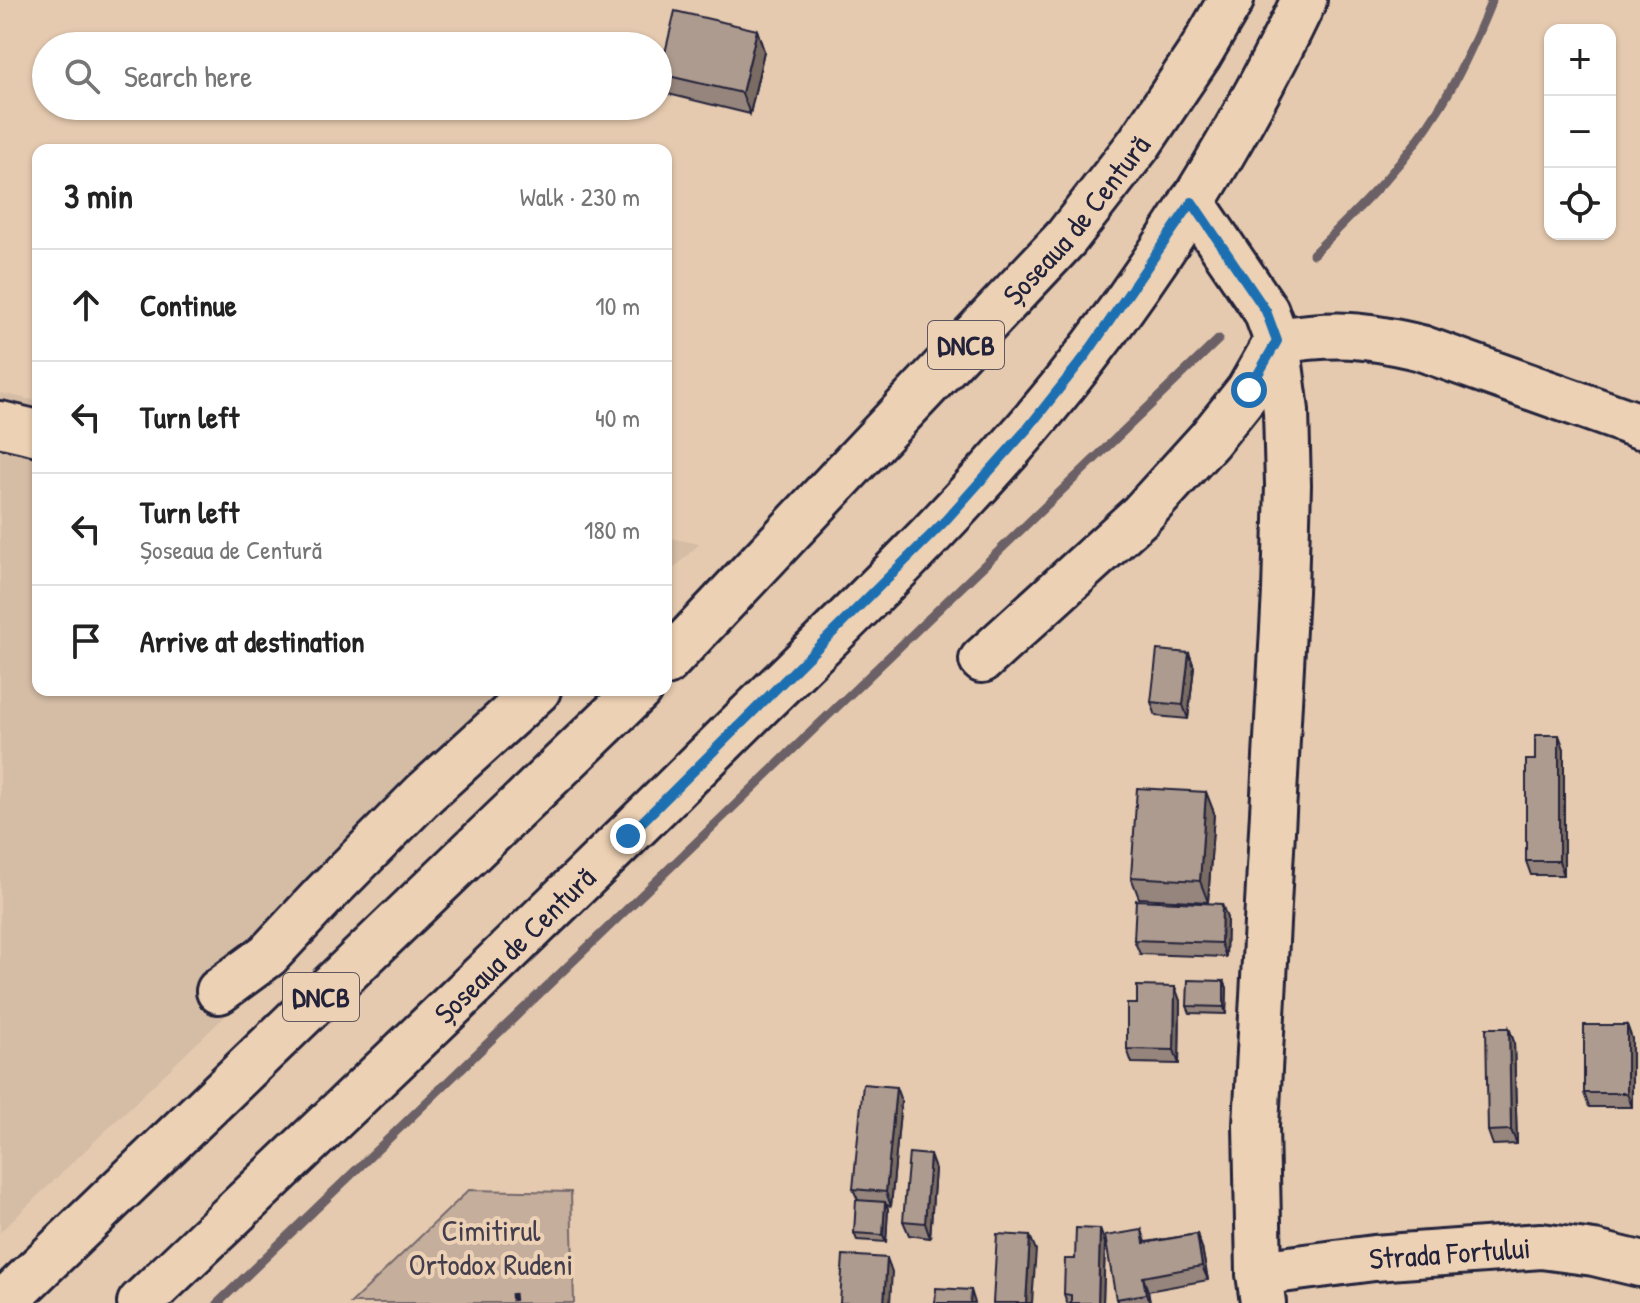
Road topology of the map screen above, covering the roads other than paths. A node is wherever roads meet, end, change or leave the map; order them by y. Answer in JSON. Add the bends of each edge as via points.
{"nodes":[{"id":1,"x":1231,"y":0,"type":"edge"},
{"id":2,"x":1304,"y":0,"type":"edge"},
{"id":3,"x":1192,"y":202,"type":"junction"},
{"id":4,"x":1277,"y":341,"type":"junction"},
{"id":5,"x":0,"y":424,"type":"edge"},
{"id":6,"x":1640,"y":426,"type":"edge"},
{"id":7,"x":32,"y":432,"type":"edge"},
{"id":8,"x":672,"y":657,"type":"edge"},
{"id":9,"x":982,"y":660,"type":"dead end"},
{"id":10,"x":531,"y":696,"type":"edge"},
{"id":11,"x":633,"y":696,"type":"edge"},
{"id":12,"x":219,"y":991,"type":"dead end"},
{"id":13,"x":1640,"y":1264,"type":"edge"},
{"id":14,"x":1261,"y":1288,"type":"edge"},
{"id":15,"x":3,"y":1303,"type":"edge"},
{"id":16,"x":140,"y":1303,"type":"edge"}],
"edges":[{"from":1,"to":8,"type":"main road","name":"Șoseaua de Centură","number":"DNCB","via":[[1139,144],[1066,238]]},
{"from":2,"to":3,"type":"main road","name":"Șoseaua de Centură"},
{"from":3,"to":4,"type":"main road","via":[[1266,311]]},
{"from":3,"to":16,"type":"main road","name":"Șoseaua de Centură","via":[[1086,355],[944,522],[628,836]]},
{"from":4,"to":6,"type":"main road","via":[[1361,335],[1421,348]]},
{"from":4,"to":9,"type":"main road","via":[[1249,390],[1141,515]]},
{"from":4,"to":14,"type":"main road","via":[[1288,485],[1256,1125]]},
{"from":5,"to":7,"type":"main road"},
{"from":10,"to":12,"type":"main road","via":[[424,794],[268,955]]},
{"from":11,"to":15,"type":"main road","number":"DNCB"},
{"from":13,"to":14,"type":"main road","name":"Strada Fortului","via":[[1541,1246],[1374,1258]]}]}
